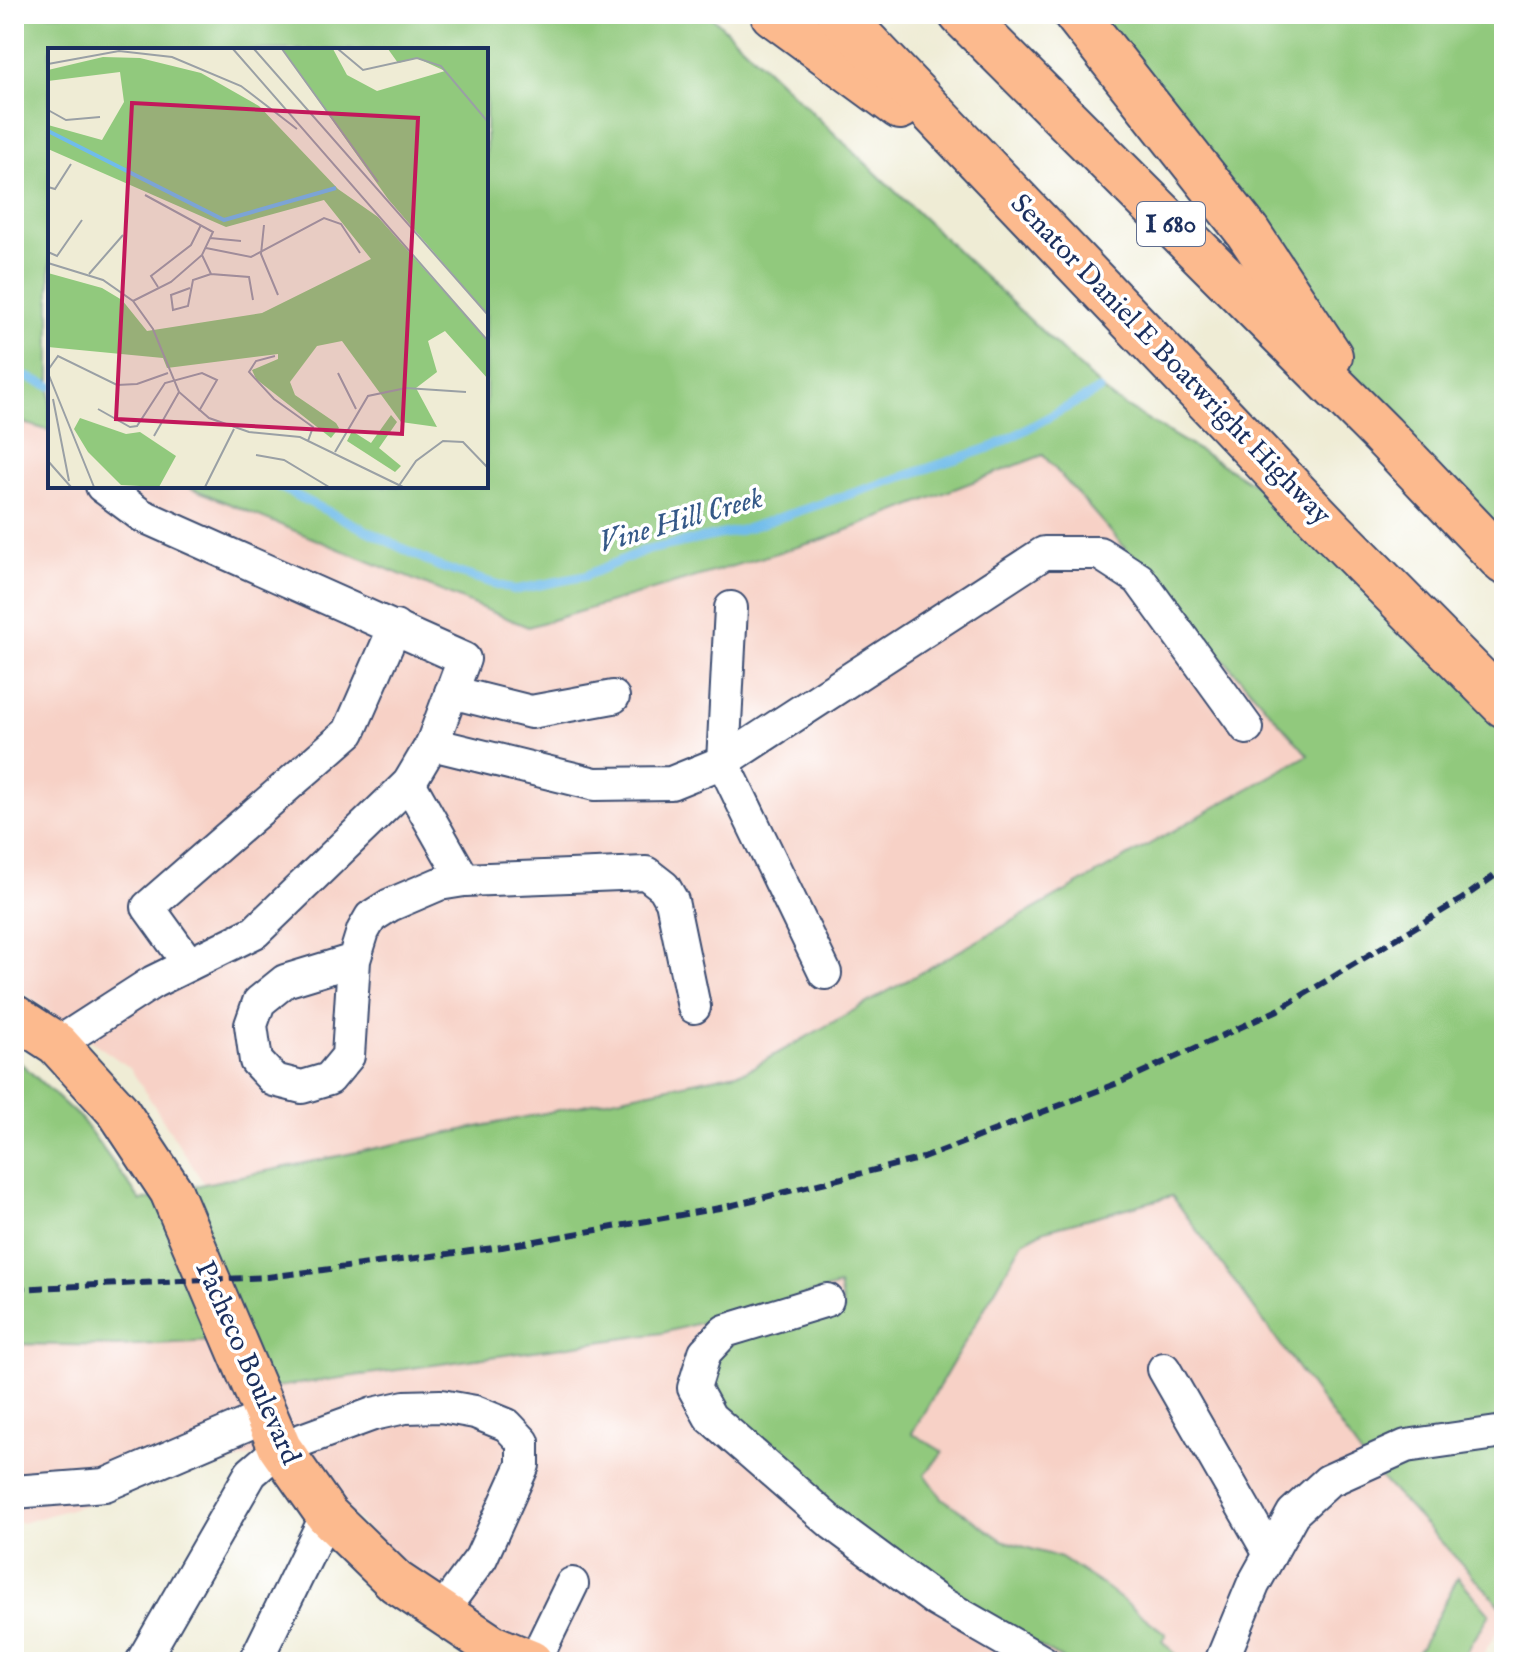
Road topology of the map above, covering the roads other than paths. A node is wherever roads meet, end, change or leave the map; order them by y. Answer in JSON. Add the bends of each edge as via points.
{"nodes":[{"id":1,"x":773,"y":14,"type":"edge"},
{"id":2,"x":839,"y":14,"type":"edge"},
{"id":3,"x":961,"y":14,"type":"edge"},
{"id":4,"x":1076,"y":14,"type":"edge"},
{"id":5,"x":997,"y":178,"type":"junction"},
{"id":6,"x":1382,"y":434,"type":"junction"},
{"id":7,"x":105,"y":488,"type":"edge"},
{"id":8,"x":1504,"y":562,"type":"edge"},
{"id":9,"x":731,"y":608,"type":"dead end"},
{"id":10,"x":395,"y":627,"type":"junction"},
{"id":11,"x":451,"y":692,"type":"junction"},
{"id":12,"x":613,"y":697,"type":"dead end"},
{"id":13,"x":1504,"y":705,"type":"edge"},
{"id":14,"x":1247,"y":728,"type":"dead end"},
{"id":15,"x":432,"y":744,"type":"junction"},
{"id":16,"x":723,"y":762,"type":"junction"},
{"id":17,"x":409,"y":783,"type":"junction"},
{"id":18,"x":464,"y":880,"type":"junction"},
{"id":19,"x":354,"y":960,"type":"dead end"},
{"id":20,"x":189,"y":964,"type":"junction"},
{"id":21,"x":825,"y":973,"type":"dead end"},
{"id":22,"x":694,"y":1007,"type":"dead end"},
{"id":23,"x":14,"y":1016,"type":"edge"},
{"id":24,"x":57,"y":1044,"type":"junction"},
{"id":25,"x":827,"y":1300,"type":"dead end"},
{"id":26,"x":1164,"y":1369,"type":"dead end"},
{"id":27,"x":273,"y":1432,"type":"junction"},
{"id":28,"x":1504,"y":1432,"type":"edge"},
{"id":29,"x":14,"y":1492,"type":"edge"},
{"id":30,"x":327,"y":1515,"type":"junction"},
{"id":31,"x":1270,"y":1554,"type":"junction"},
{"id":32,"x":572,"y":1584,"type":"dead end"},
{"id":33,"x":441,"y":1612,"type":"junction"},
{"id":34,"x":142,"y":1662,"type":"edge"},
{"id":35,"x":255,"y":1662,"type":"edge"},
{"id":36,"x":532,"y":1662,"type":"edge"},
{"id":37,"x":1043,"y":1662,"type":"edge"},
{"id":38,"x":1221,"y":1662,"type":"edge"}],
"edges":[{"from":1,"to":5,"type":"highway"},
{"from":2,"to":5,"type":"highway","name":"Senator Daniel E Boatwright Highway"},
{"from":3,"to":6,"type":"highway","number":"I 680"},
{"from":4,"to":6,"type":"highway","via":[[1247,231]]},
{"from":5,"to":13,"type":"highway","name":"Senator Daniel E Boatwright Highway"},
{"from":6,"to":8,"type":"highway","number":"I 680"},
{"from":7,"to":10,"type":"street","via":[[141,515]]},
{"from":9,"to":16,"type":"street"},
{"from":10,"to":11,"type":"street","via":[[464,659]]},
{"from":10,"to":20,"type":"street","via":[[349,732],[148,907]]},
{"from":11,"to":12,"type":"street","via":[[531,712]]},
{"from":11,"to":15,"type":"street"},
{"from":14,"to":16,"type":"street","via":[[1139,579],[1099,553],[1044,553]]},
{"from":15,"to":16,"type":"street","via":[[595,784],[671,783]]},
{"from":15,"to":17,"type":"street"},
{"from":16,"to":21,"type":"street"},
{"from":17,"to":18,"type":"street"},
{"from":17,"to":20,"type":"street","via":[[255,932]]},
{"from":18,"to":19,"type":"street","via":[[439,884],[371,917]]},
{"from":18,"to":22,"type":"street","via":[[646,873],[672,901]]},
{"from":20,"to":24,"type":"street"},
{"from":23,"to":24,"type":"main road","name":"Pacheco Boulevard"},
{"from":24,"to":27,"type":"main road","name":"Pacheco Boulevard","via":[[118,1111],[171,1191]]},
{"from":25,"to":37,"type":"street","via":[[725,1331],[705,1352],[694,1388],[710,1417],[833,1524],[937,1601]]},
{"from":26,"to":31,"type":"street"},
{"from":27,"to":29,"type":"street","via":[[105,1485]]},
{"from":27,"to":30,"type":"main road","name":"Pacheco Boulevard"},
{"from":27,"to":33,"type":"street","via":[[405,1407],[441,1406],[507,1425],[523,1442],[523,1465],[481,1558]]},
{"from":27,"to":34,"type":"street"},
{"from":28,"to":31,"type":"street","via":[[1406,1446],[1328,1481],[1293,1513]]},
{"from":30,"to":33,"type":"main road","name":"Pacheco Boulevard","via":[[396,1582]]},
{"from":30,"to":35,"type":"street"},
{"from":31,"to":38,"type":"street"},
{"from":32,"to":36,"type":"street"},
{"from":33,"to":36,"type":"main road","name":"Pacheco Boulevard","via":[[492,1646]]}]}
